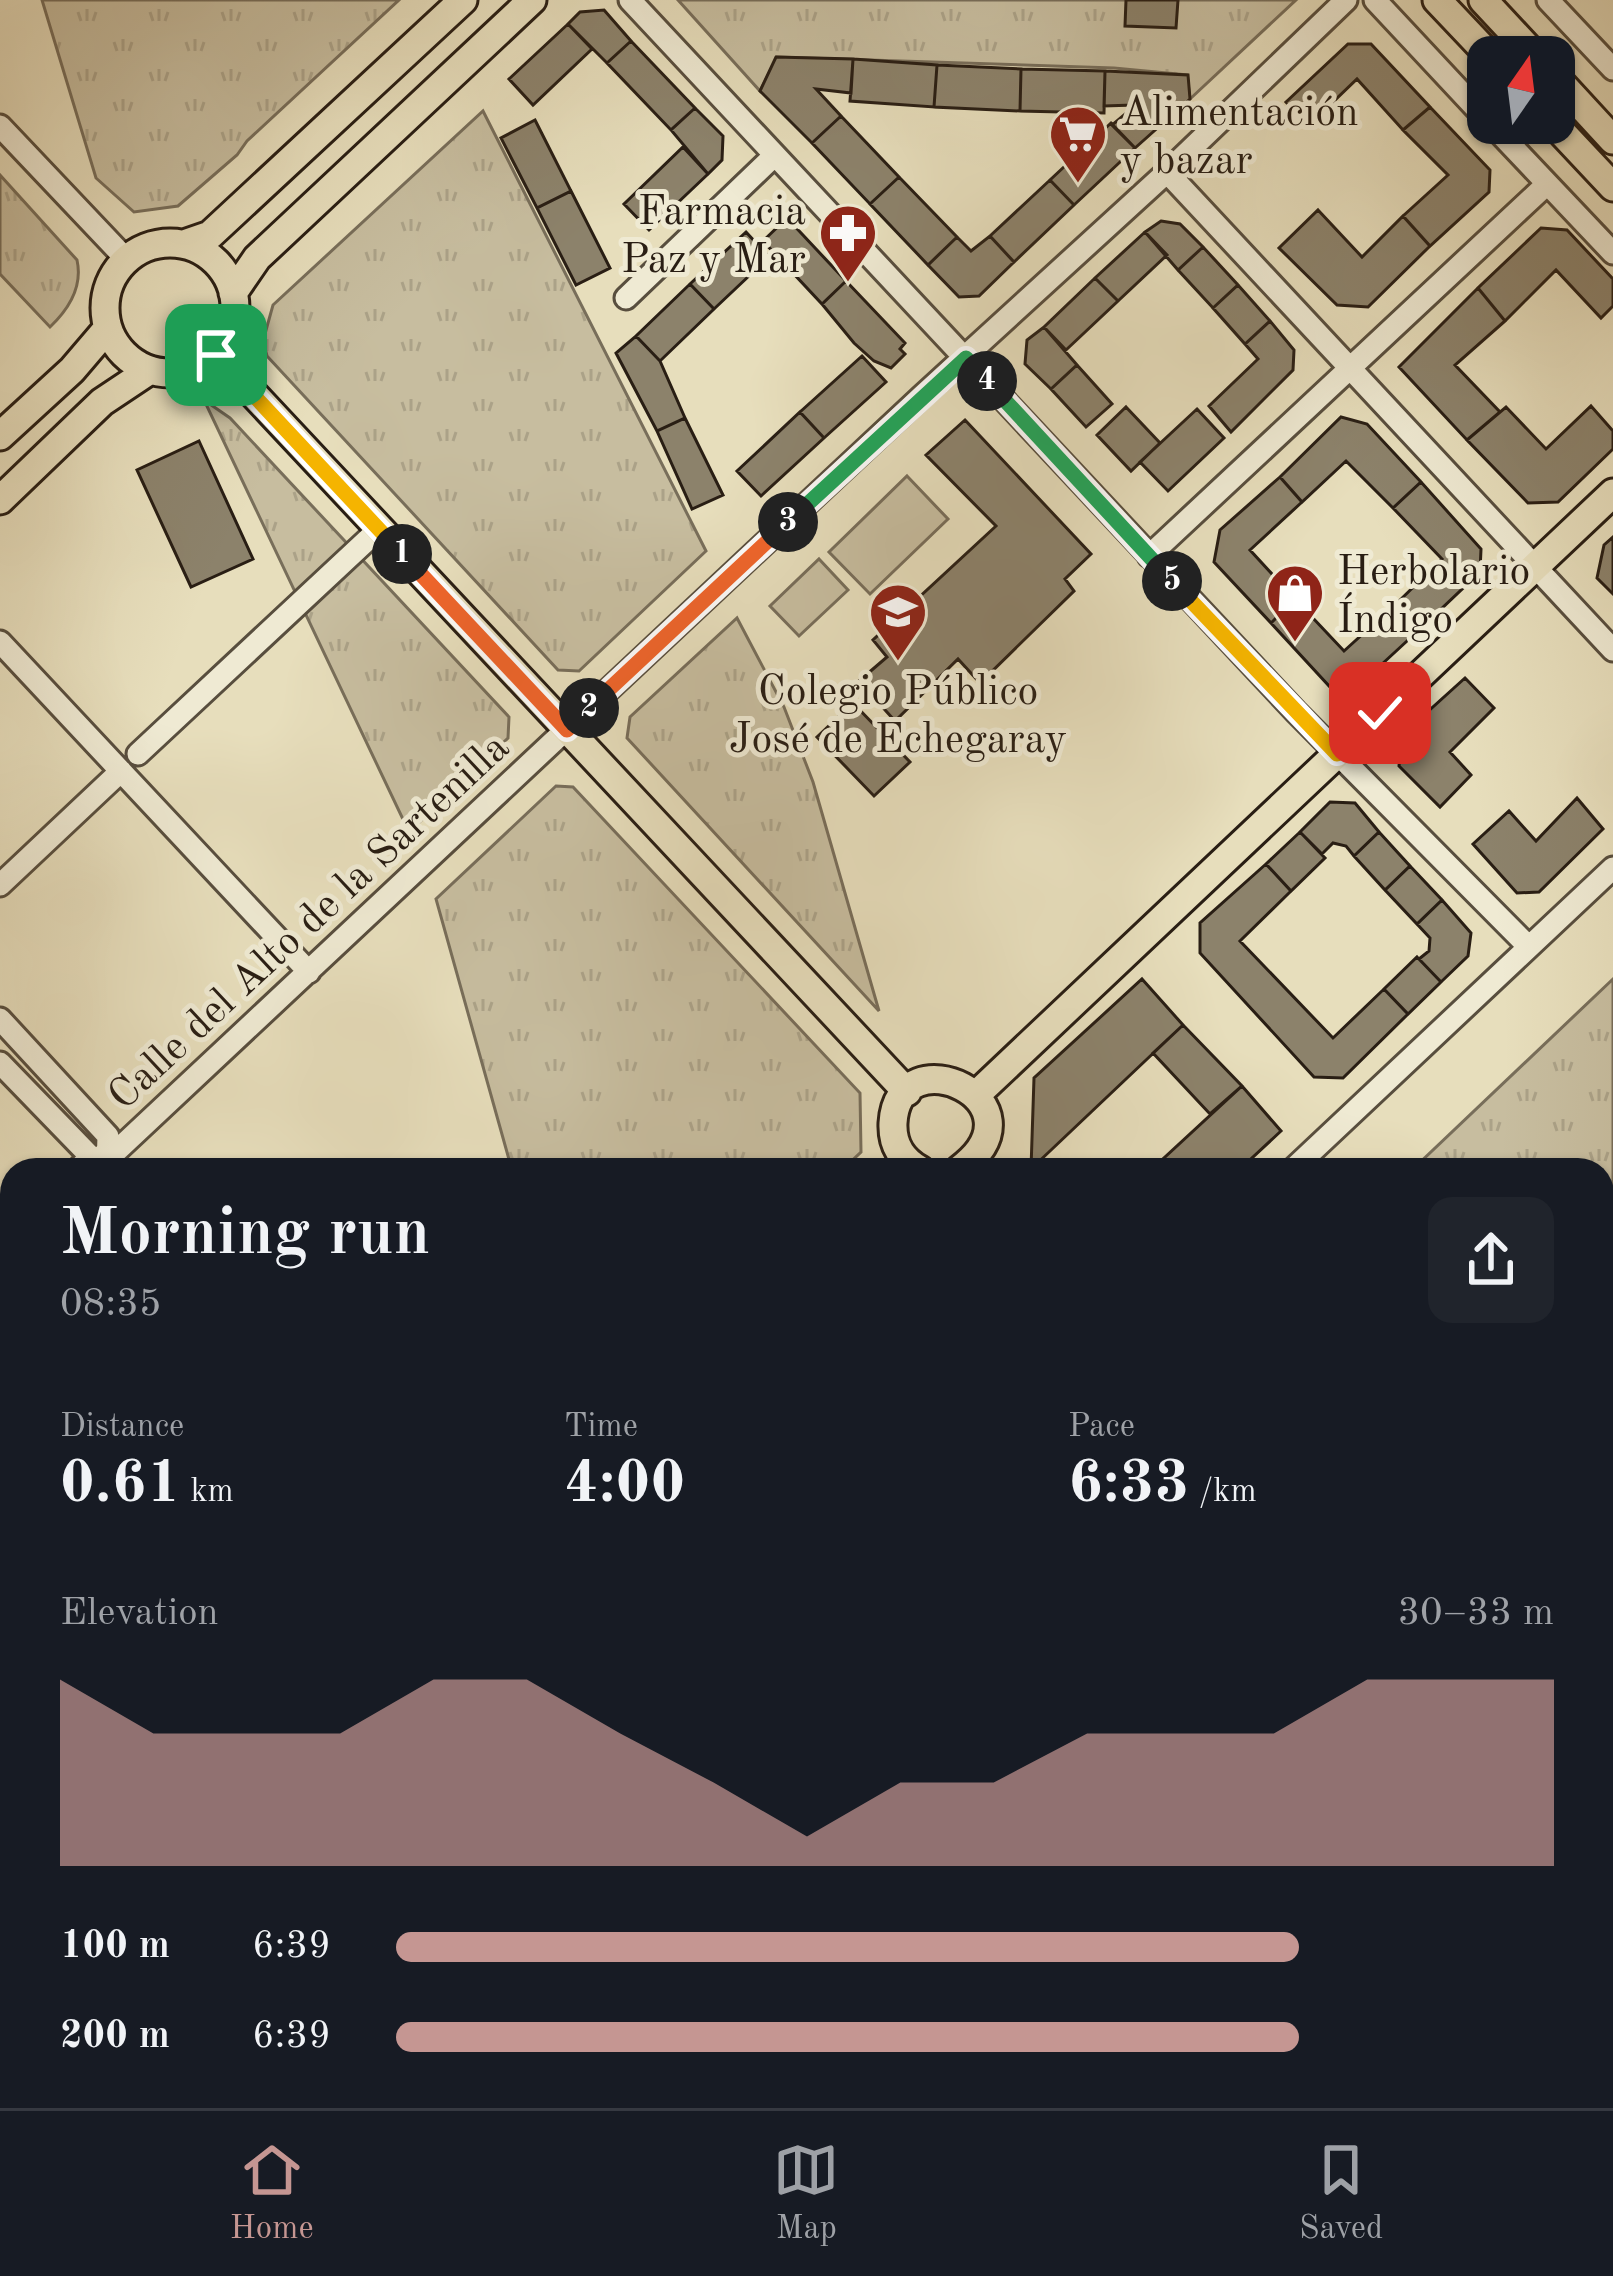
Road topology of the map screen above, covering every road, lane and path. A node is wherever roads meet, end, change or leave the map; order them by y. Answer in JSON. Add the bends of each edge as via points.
{"nodes":[{"id":1,"x":463,"y":0,"type":"edge"},
{"id":2,"x":532,"y":0,"type":"edge"},
{"id":3,"x":631,"y":0,"type":"edge"},
{"id":4,"x":1346,"y":0,"type":"edge"},
{"id":5,"x":1375,"y":0,"type":"edge"},
{"id":6,"x":1437,"y":0,"type":"edge"},
{"id":7,"x":1483,"y":0,"type":"edge"},
{"id":8,"x":1548,"y":0,"type":"edge"},
{"id":9,"x":1471,"y":36,"type":"edge"},
{"id":10,"x":1516,"y":36,"type":"edge"},
{"id":11,"x":1613,"y":68,"type":"edge"},
{"id":12,"x":1467,"y":98,"type":"edge"},
{"id":13,"x":1575,"y":99,"type":"edge"},
{"id":14,"x":0,"y":126,"type":"edge"},
{"id":15,"x":1613,"y":140,"type":"edge"},
{"id":16,"x":1510,"y":144,"type":"edge"},
{"id":17,"x":1572,"y":144,"type":"edge"},
{"id":18,"x":776,"y":155,"type":"junction"},
{"id":19,"x":1167,"y":172,"type":"junction"},
{"id":20,"x":1547,"y":184,"type":"junction"},
{"id":21,"x":1613,"y":188,"type":"edge"},
{"id":22,"x":184,"y":244,"type":"junction"},
{"id":23,"x":1613,"y":253,"type":"edge"},
{"id":24,"x":126,"y":259,"type":"junction"},
{"id":25,"x":233,"y":293,"type":"junction"},
{"id":26,"x":626,"y":298,"type":"dead end"},
{"id":27,"x":107,"y":329,"type":"junction"},
{"id":28,"x":216,"y":355,"type":"junction"},
{"id":29,"x":966,"y":358,"type":"junction"},
{"id":30,"x":1349,"y":369,"type":"junction"},
{"id":31,"x":150,"y":370,"type":"junction"},
{"id":32,"x":0,"y":436,"type":"edge"},
{"id":33,"x":1613,"y":493,"type":"edge"},
{"id":34,"x":0,"y":500,"type":"edge"},
{"id":35,"x":379,"y":529,"type":"junction"},
{"id":36,"x":1149,"y":556,"type":"junction"},
{"id":37,"x":1534,"y":567,"type":"junction"},
{"id":38,"x":0,"y":642,"type":"edge"},
{"id":39,"x":1613,"y":650,"type":"edge"},
{"id":40,"x":567,"y":730,"type":"junction"},
{"id":41,"x":138,"y":754,"type":"dead end"},
{"id":42,"x":1337,"y":754,"type":"junction"},
{"id":43,"x":121,"y":771,"type":"junction"},
{"id":44,"x":1613,"y":868,"type":"edge"},
{"id":45,"x":0,"y":885,"type":"edge"},
{"id":46,"x":1529,"y":946,"type":"junction"},
{"id":47,"x":309,"y":972,"type":"junction"},
{"id":48,"x":0,"y":1019,"type":"edge"},
{"id":49,"x":0,"y":1063,"type":"edge"},
{"id":50,"x":907,"y":1092,"type":"junction"},
{"id":51,"x":976,"y":1095,"type":"junction"},
{"id":52,"x":94,"y":1158,"type":"edge"},
{"id":53,"x":103,"y":1158,"type":"edge"},
{"id":54,"x":109,"y":1158,"type":"edge"},
{"id":55,"x":903,"y":1158,"type":"edge"},
{"id":56,"x":976,"y":1158,"type":"edge"},
{"id":57,"x":1305,"y":1158,"type":"edge"}],
"edges":[{"from":1,"to":22,"type":"main road","via":[[210,235]]},
{"from":2,"to":25,"type":"main road","via":[[257,258]]},
{"from":3,"to":18,"type":"street"},
{"from":4,"to":19,"type":"street","name":"Calle del Alto de la Sartenilla"},
{"from":5,"to":12,"type":"street"},
{"from":6,"to":9,"type":"main road"},
{"from":7,"to":10,"type":"main road"},
{"from":8,"to":11,"type":"street"},
{"from":13,"to":15,"type":"main road"},
{"from":14,"to":24,"type":"street"},
{"from":16,"to":20,"type":"street"},
{"from":17,"to":21,"type":"main road"},
{"from":18,"to":26,"type":"street"},
{"from":18,"to":29,"type":"street"},
{"from":19,"to":29,"type":"street","name":"Calle del Alto de la Sartenilla"},
{"from":19,"to":30,"type":"street"},
{"from":20,"to":23,"type":"street"},
{"from":20,"to":30,"type":"street"},
{"from":22,"to":24,"type":"main road","via":[[165,242]]},
{"from":22,"to":25,"type":"main road","via":[[224,271]]},
{"from":24,"to":27,"type":"main road","via":[[111,277]]},
{"from":25,"to":28,"type":"main road","via":[[233,326]]},
{"from":27,"to":31,"type":"main road","via":[[132,362]]},
{"from":27,"to":32,"type":"main road"},
{"from":28,"to":31,"type":"main road","via":[[197,368]]},
{"from":28,"to":35,"type":"main road"},
{"from":29,"to":36,"type":"street"},
{"from":29,"to":40,"type":"street","name":"Calle del Alto de la Sartenilla"},
{"from":30,"to":36,"type":"street"},
{"from":30,"to":37,"type":"street"},
{"from":31,"to":34,"type":"main road","via":[[102,402]]},
{"from":33,"to":37,"type":"main road"},
{"from":35,"to":40,"type":"main road"},
{"from":35,"to":41,"type":"street"},
{"from":36,"to":42,"type":"street"},
{"from":37,"to":39,"type":"street"},
{"from":37,"to":42,"type":"main road"},
{"from":38,"to":43,"type":"street"},
{"from":40,"to":47,"type":"street","name":"Calle del Alto de la Sartenilla"},
{"from":40,"to":50,"type":"main road"},
{"from":42,"to":46,"type":"street"},
{"from":42,"to":51,"type":"main road"},
{"from":43,"to":45,"type":"street"},
{"from":43,"to":47,"type":"street"},
{"from":44,"to":46,"type":"street"},
{"from":46,"to":57,"type":"street"},
{"from":47,"to":54,"type":"street","name":"Calle del Alto de la Sartenilla"},
{"from":48,"to":53,"type":"street","via":[[108,1136]]},
{"from":49,"to":52,"type":"street"},
{"from":50,"to":51,"type":"main road","via":[[934,1078]]},
{"from":50,"to":55,"type":"main road","via":[[893,1131]]},
{"from":51,"to":56,"type":"main road","via":[[988,1129]]}]}
